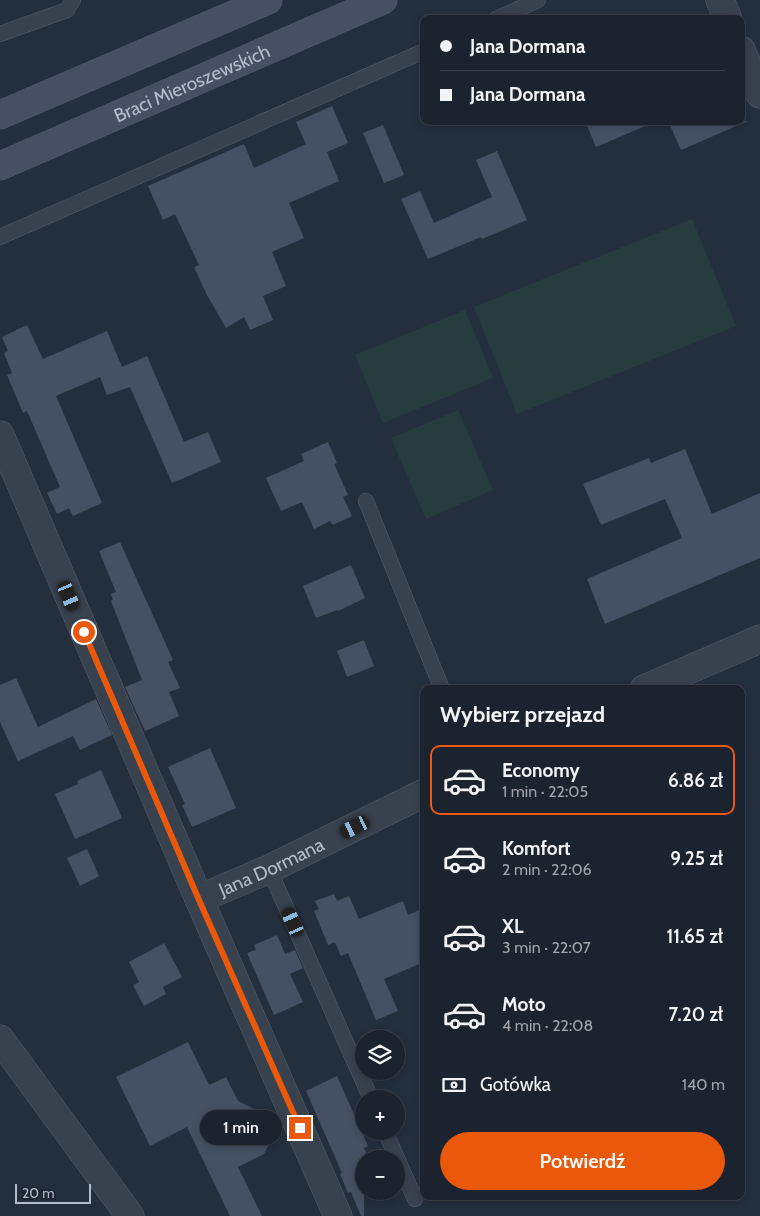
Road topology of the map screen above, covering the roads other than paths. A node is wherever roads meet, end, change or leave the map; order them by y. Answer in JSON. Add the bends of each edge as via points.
{"nodes":[{"id":1,"x":73,"y":0,"type":"edge"},
{"id":2,"x":268,"y":0,"type":"edge"},
{"id":3,"x":383,"y":0,"type":"edge"},
{"id":4,"x":538,"y":0,"type":"edge"},
{"id":5,"x":720,"y":0,"type":"edge"},
{"id":6,"x":505,"y":15,"type":"edge"},
{"id":7,"x":726,"y":15,"type":"edge"},
{"id":8,"x":0,"y":34,"type":"edge"},
{"id":9,"x":420,"y":53,"type":"edge"},
{"id":10,"x":745,"y":59,"type":"edge"},
{"id":11,"x":760,"y":94,"type":"edge"},
{"id":12,"x":0,"y":115,"type":"edge"},
{"id":13,"x":0,"y":166,"type":"edge"},
{"id":14,"x":0,"y":237,"type":"edge"},
{"id":15,"x":0,"y":435,"type":"edge"},
{"id":16,"x":366,"y":501,"type":"dead end"},
{"id":17,"x":760,"y":639,"type":"edge"},
{"id":18,"x":440,"y":685,"type":"edge"},
{"id":19,"x":653,"y":685,"type":"edge"},
{"id":20,"x":420,"y":795,"type":"edge"},
{"id":21,"x":269,"y":868,"type":"junction"},
{"id":22,"x":199,"y":900,"type":"junction"},
{"id":23,"x":0,"y":1039,"type":"edge"},
{"id":24,"x":366,"y":1090,"type":"edge"},
{"id":25,"x":389,"y":1140,"type":"edge"},
{"id":26,"x":415,"y":1199,"type":"dead end"},
{"id":27,"x":130,"y":1216,"type":"edge"},
{"id":28,"x":338,"y":1216,"type":"edge"}],
"edges":[{"from":1,"to":8,"type":"lane","via":[[67,10]]},
{"from":2,"to":12,"type":"main road"},
{"from":3,"to":13,"type":"main road","name":"Braci Mieroszewskich"},
{"from":4,"to":6,"type":"lane"},
{"from":5,"to":7,"type":"street"},
{"from":9,"to":14,"type":"lane"},
{"from":10,"to":11,"type":"street"},
{"from":15,"to":22,"type":"street","name":"Jana Dormana"},
{"from":16,"to":18,"type":"lane"},
{"from":17,"to":19,"type":"street"},
{"from":20,"to":21,"type":"street","name":"Jana Dormana"},
{"from":21,"to":22,"type":"street","name":"Jana Dormana"},
{"from":21,"to":24,"type":"lane"},
{"from":22,"to":28,"type":"street","name":"Jana Dormana"},
{"from":23,"to":27,"type":"street"},
{"from":25,"to":26,"type":"lane"}]}
